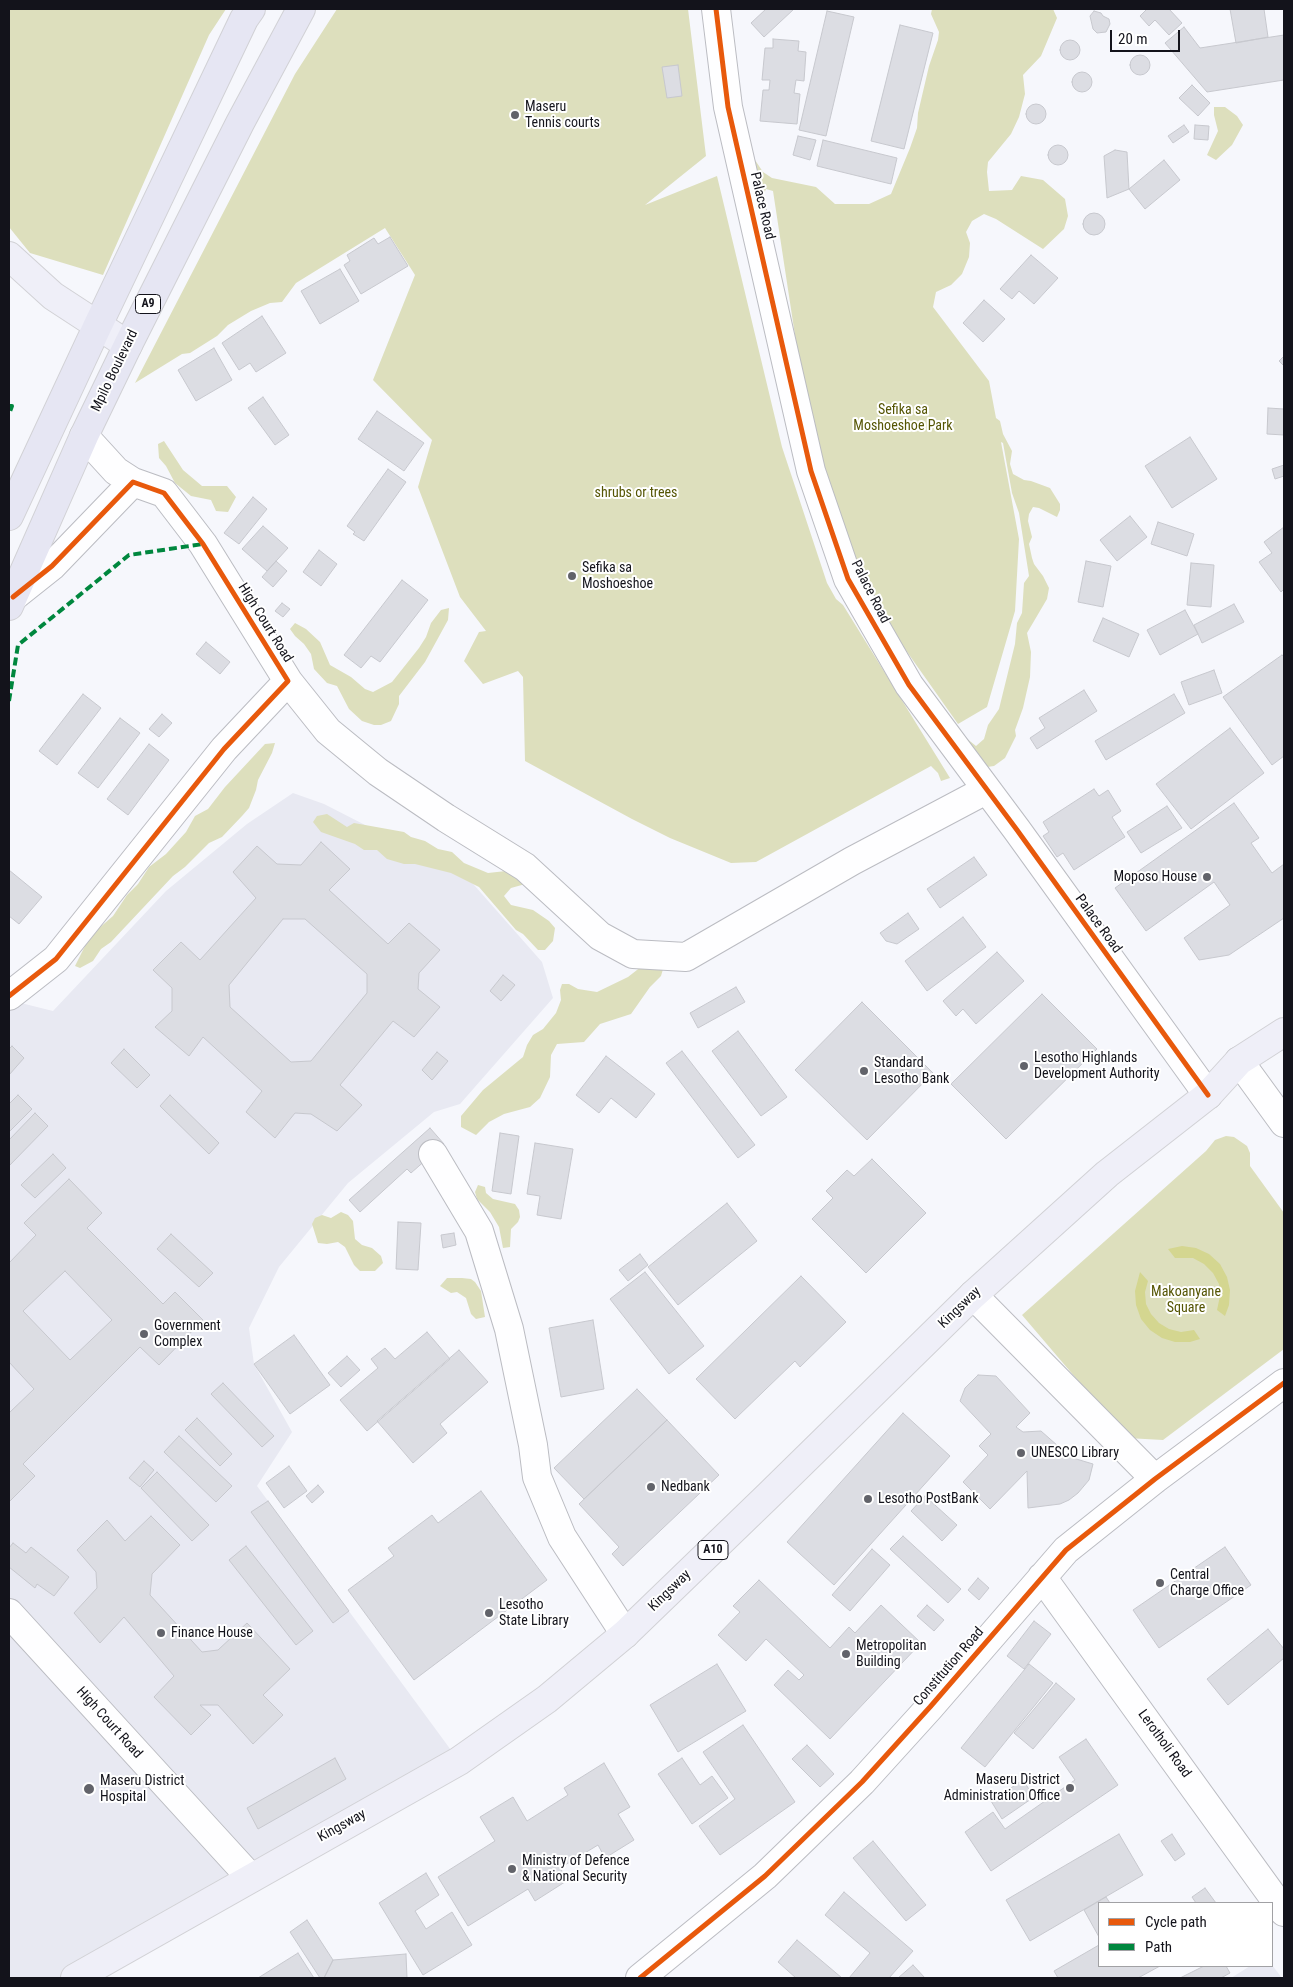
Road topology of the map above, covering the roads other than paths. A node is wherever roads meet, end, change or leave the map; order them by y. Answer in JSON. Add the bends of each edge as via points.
{"nodes":[{"id":1,"x":251,"y":9,"type":"edge"},
{"id":2,"x":301,"y":9,"type":"edge"},
{"id":3,"x":716,"y":9,"type":"edge"},
{"id":4,"x":9,"y":256,"type":"edge"},
{"id":5,"x":98,"y":325,"type":"junction"},
{"id":6,"x":128,"y":344,"type":"junction"},
{"id":7,"x":84,"y":436,"type":"junction"},
{"id":8,"x":133,"y":482,"type":"junction"},
{"id":9,"x":9,"y":516,"type":"edge"},
{"id":10,"x":11,"y":602,"type":"edge"},
{"id":11,"x":288,"y":681,"type":"junction"},
{"id":12,"x":986,"y":790,"type":"junction"},
{"id":13,"x":9,"y":996,"type":"edge"},
{"id":14,"x":1284,"y":1032,"type":"edge"},
{"id":15,"x":1239,"y":1061,"type":"junction"},
{"id":16,"x":1208,"y":1095,"type":"junction"},
{"id":17,"x":1284,"y":1123,"type":"edge"},
{"id":18,"x":432,"y":1154,"type":"dead end"},
{"id":19,"x":973,"y":1295,"type":"junction"},
{"id":20,"x":1284,"y":1383,"type":"edge"},
{"id":21,"x":1155,"y":1479,"type":"junction"},
{"id":22,"x":1042,"y":1577,"type":"junction"},
{"id":23,"x":9,"y":1613,"type":"edge"},
{"id":24,"x":625,"y":1634,"type":"junction"},
{"id":25,"x":250,"y":1878,"type":"junction"},
{"id":26,"x":1284,"y":1912,"type":"edge"},
{"id":27,"x":75,"y":1978,"type":"edge"},
{"id":28,"x":640,"y":1978,"type":"edge"}],
"edges":[{"from":1,"to":5,"type":"highway"},
{"from":2,"to":6,"type":"highway","name":"Mpilo Boulevard","number":"A9"},
{"from":3,"to":12,"type":"street","name":"Palace Road","via":[[728,106],[809,461],[848,579],[909,685]]},
{"from":4,"to":5,"type":"main road","via":[[53,296]]},
{"from":5,"to":6,"type":"main road"},
{"from":5,"to":9,"type":"highway"},
{"from":6,"to":7,"type":"highway","name":"Mpilo Boulevard","number":"A9"},
{"from":7,"to":8,"type":"street","name":"High Court Road","via":[[116,471]]},
{"from":7,"to":10,"type":"highway","name":"Mpilo Boulevard","number":"A9"},
{"from":8,"to":10,"type":"street","via":[[52,566]]},
{"from":8,"to":11,"type":"street","name":"High Court Road","via":[[164,493],[203,544]]},
{"from":11,"to":12,"type":"street","via":[[328,731],[378,772],[525,866],[600,936],[633,954],[686,957],[852,861]]},
{"from":11,"to":13,"type":"street","name":"High Court Road","via":[[224,749],[56,959]]},
{"from":12,"to":16,"type":"street","name":"Palace Road"},
{"from":14,"to":15,"type":"main road","name":"Kingsway","number":"A10"},
{"from":15,"to":16,"type":"main road","name":"Kingsway","number":"A10"},
{"from":15,"to":17,"type":"street"},
{"from":16,"to":19,"type":"main road","name":"Kingsway","number":"A10","via":[[1107,1174]]},
{"from":18,"to":24,"type":"street","via":[[479,1231],[509,1330],[537,1477],[562,1537]]},
{"from":19,"to":21,"type":"street"},
{"from":19,"to":24,"type":"main road","name":"Kingsway","number":"A10"},
{"from":20,"to":21,"type":"street","name":"Constitution Road"},
{"from":21,"to":22,"type":"street","name":"Constitution Road","via":[[1066,1550]]},
{"from":22,"to":26,"type":"street","name":"Lerotholi Road"},
{"from":22,"to":28,"type":"street","name":"Constitution Road","via":[[862,1782],[765,1876]]},
{"from":23,"to":25,"type":"street","name":"High Court Road"},
{"from":24,"to":25,"type":"main road","name":"Kingsway","number":"A10","via":[[548,1699],[460,1761]]},
{"from":25,"to":27,"type":"main road","name":"Kingsway","number":"A10"}]}
